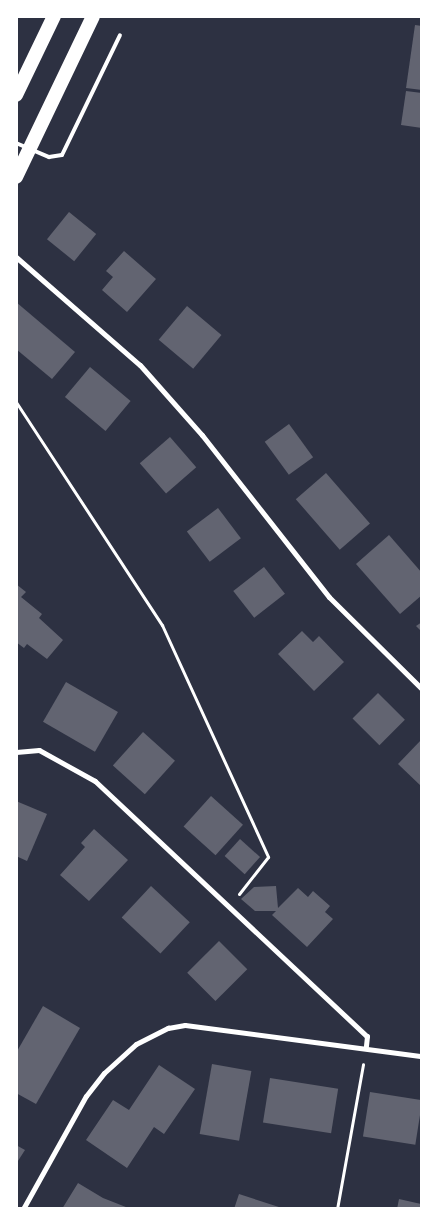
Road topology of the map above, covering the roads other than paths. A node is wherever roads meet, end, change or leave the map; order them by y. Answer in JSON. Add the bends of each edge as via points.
{"nodes":[{"id":1,"x":54,"y":16,"type":"edge"},
{"id":2,"x":93,"y":16,"type":"edge"},
{"id":3,"x":120,"y":35,"type":"dead end"},
{"id":4,"x":16,"y":95,"type":"edge"},
{"id":5,"x":16,"y":143,"type":"edge"},
{"id":6,"x":16,"y":177,"type":"edge"},
{"id":7,"x":16,"y":256,"type":"edge"},
{"id":8,"x":422,"y":689,"type":"edge"},
{"id":9,"x":16,"y":752,"type":"edge"},
{"id":10,"x":366,"y":1046,"type":"junction"},
{"id":11,"x":422,"y":1056,"type":"edge"},
{"id":12,"x":23,"y":1209,"type":"edge"}],
"edges":[{"from":1,"to":4,"type":"highway"},
{"from":2,"to":6,"type":"highway"},
{"from":3,"to":5,"type":"lane","via":[[62,155],[49,158]]},
{"from":7,"to":8,"type":"street","via":[[100,326],[166,393],[329,597]]},
{"from":9,"to":10,"type":"street","via":[[39,750],[95,781],[367,1036]]},
{"from":10,"to":11,"type":"street"},
{"from":10,"to":12,"type":"street","via":[[185,1025],[152,1034],[123,1054],[86,1096]]}]}
